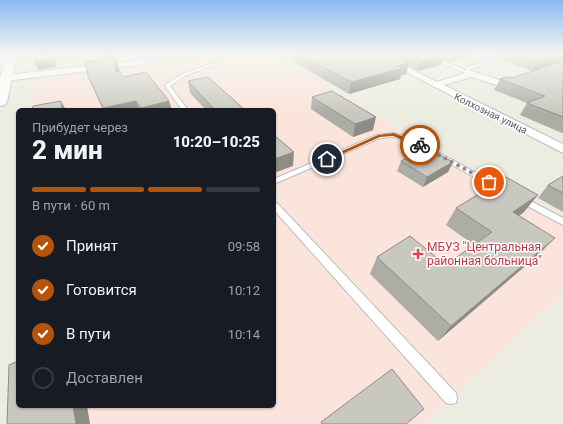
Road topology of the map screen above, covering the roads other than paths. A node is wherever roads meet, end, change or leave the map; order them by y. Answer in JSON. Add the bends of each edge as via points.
{"nodes":[{"id":1,"x":6,"y":75,"type":"edge"},
{"id":2,"x":34,"y":75,"type":"edge"},
{"id":3,"x":183,"y":75,"type":"edge"},
{"id":4,"x":416,"y":75,"type":"edge"},
{"id":5,"x":468,"y":75,"type":"edge"},
{"id":6,"x":474,"y":75,"type":"edge"},
{"id":7,"x":6,"y":78,"type":"junction"},
{"id":8,"x":528,"y":78,"type":"edge"},
{"id":9,"x":436,"y":85,"type":"junction"},
{"id":10,"x":0,"y":102,"type":"edge"},
{"id":11,"x":184,"y":108,"type":"edge"},
{"id":12,"x":563,"y":149,"type":"edge"},
{"id":13,"x":276,"y":181,"type":"edge"},
{"id":14,"x":276,"y":207,"type":"edge"},
{"id":15,"x":563,"y":222,"type":"edge"},
{"id":16,"x":451,"y":398,"type":"dead end"}],
"edges":[{"from":1,"to":7,"type":"main road"},
{"from":2,"to":7,"type":"street"},
{"from":3,"to":11,"type":"lane","via":[[167,86]]},
{"from":4,"to":9,"type":"street","name":"Колхозная улица"},
{"from":5,"to":9,"type":"street"},
{"from":6,"to":8,"type":"street","via":[[506,85]]},
{"from":7,"to":10,"type":"main road"},
{"from":9,"to":12,"type":"street","name":"Колхозная улица"},
{"from":13,"to":15,"type":"lane","via":[[379,136],[394,134],[413,141]]},
{"from":14,"to":16,"type":"lane"}]}
